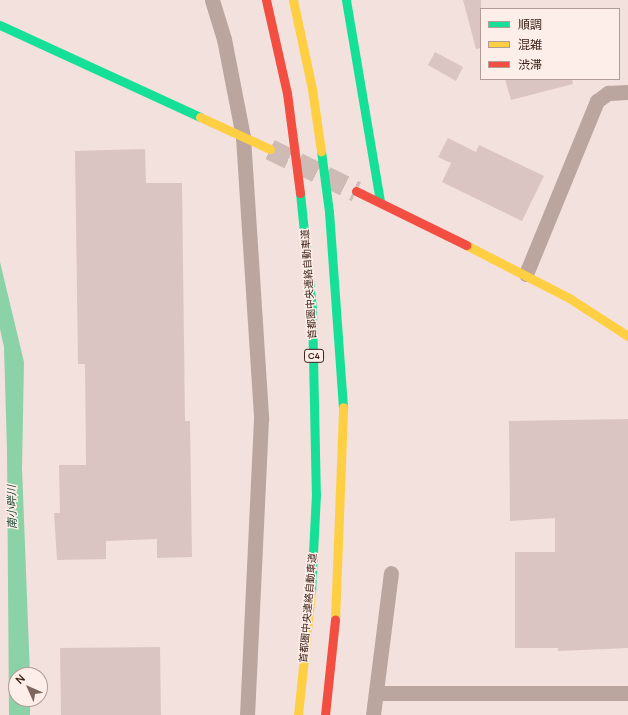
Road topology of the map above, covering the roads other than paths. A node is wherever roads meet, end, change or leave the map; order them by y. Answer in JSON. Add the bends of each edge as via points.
{"nodes":[{"id":1,"x":212,"y":0,"type":"edge"},
{"id":2,"x":266,"y":0,"type":"edge"},
{"id":3,"x":293,"y":0,"type":"edge"},
{"id":4,"x":346,"y":0,"type":"edge"},
{"id":5,"x":0,"y":25,"type":"edge"},
{"id":6,"x":628,"y":92,"type":"edge"},
{"id":7,"x":243,"y":137,"type":"junction"},
{"id":8,"x":270,"y":149,"type":"tunnel mouth"},
{"id":9,"x":356,"y":191,"type":"tunnel mouth"},
{"id":10,"x":380,"y":202,"type":"junction"},
{"id":11,"x":526,"y":274,"type":"junction"},
{"id":12,"x":628,"y":336,"type":"edge"},
{"id":13,"x":391,"y":573,"type":"dead end"},
{"id":14,"x":378,"y":693,"type":"junction"},
{"id":15,"x":628,"y":693,"type":"edge"},
{"id":16,"x":247,"y":715,"type":"edge"},
{"id":17,"x":298,"y":715,"type":"edge"},
{"id":18,"x":325,"y":715,"type":"edge"},
{"id":19,"x":373,"y":715,"type":"edge"}],
"edges":[{"from":1,"to":7,"type":"street","via":[[224,38]]},
{"from":2,"to":17,"type":"main road","name":"首都圏中央連絡自動車道","number":"C4","via":[[287,93],[304,220],[312,309],[316,494],[311,589]]},
{"from":3,"to":18,"type":"main road","via":[[312,89],[329,212],[343,405],[338,590]]},
{"from":4,"to":10,"type":"main road"},
{"from":5,"to":7,"type":"main road"},
{"from":6,"to":11,"type":"street","via":[[608,93],[597,101]]},
{"from":7,"to":8,"type":"main road"},
{"from":7,"to":16,"type":"street","via":[[261,419]]},
{"from":9,"to":10,"type":"main road"},
{"from":10,"to":11,"type":"main road"},
{"from":11,"to":12,"type":"main road"},
{"from":13,"to":14,"type":"street"},
{"from":14,"to":15,"type":"street"},
{"from":14,"to":19,"type":"street"}]}
